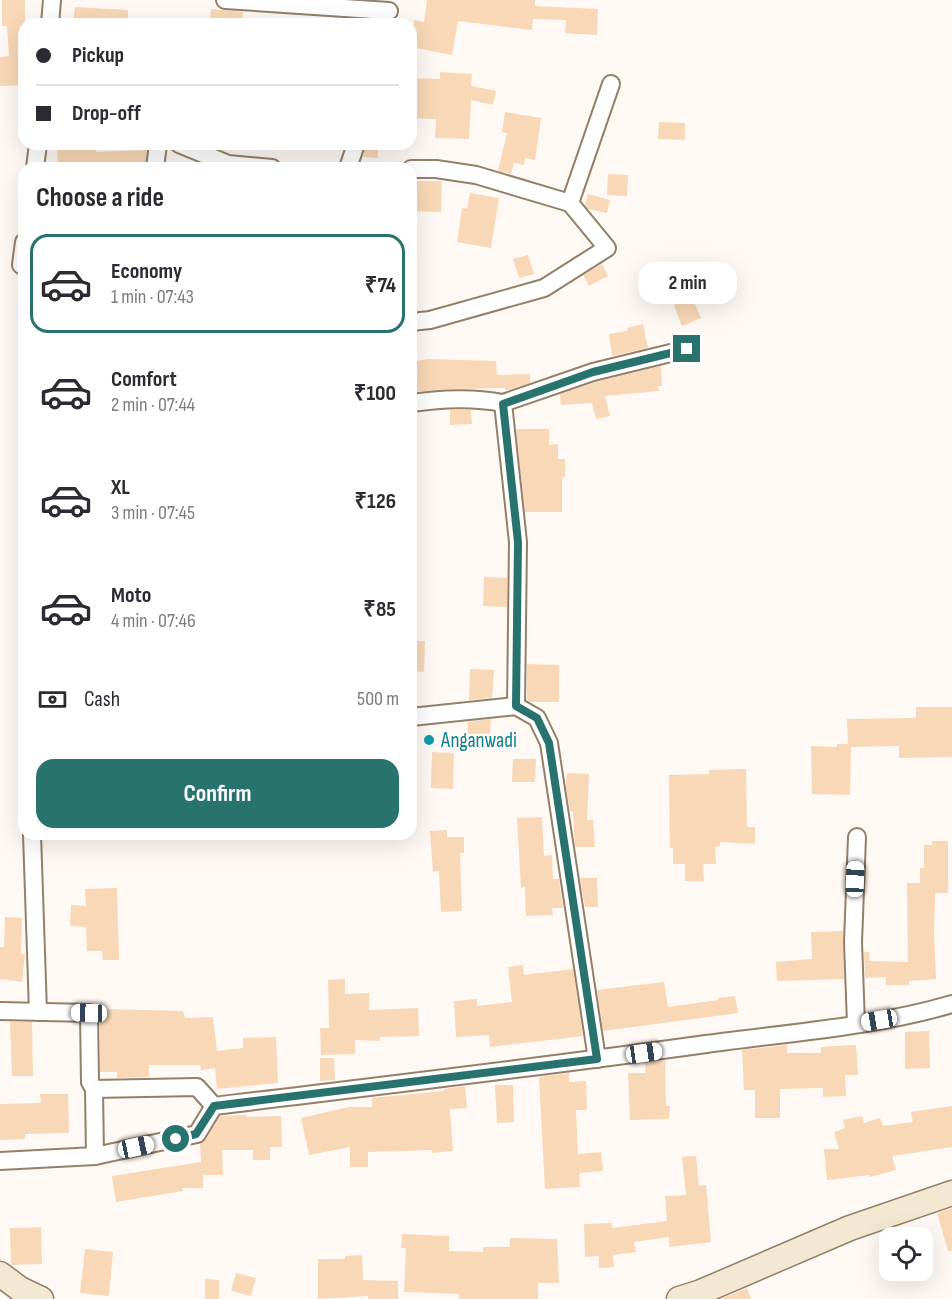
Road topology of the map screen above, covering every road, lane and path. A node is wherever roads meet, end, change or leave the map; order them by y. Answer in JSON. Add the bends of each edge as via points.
{"nodes":[{"id":1,"x":52,"y":0,"type":"edge"},
{"id":2,"x":225,"y":0,"type":"edge"},
{"id":3,"x":389,"y":12,"type":"edge"},
{"id":4,"x":50,"y":18,"type":"edge"},
{"id":5,"x":611,"y":84,"type":"dead end"},
{"id":6,"x":194,"y":150,"type":"edge"},
{"id":7,"x":223,"y":162,"type":"edge"},
{"id":8,"x":417,"y":169,"type":"edge"},
{"id":9,"x":570,"y":203,"type":"junction"},
{"id":10,"x":417,"y":321,"type":"edge"},
{"id":11,"x":687,"y":349,"type":"dead end"},
{"id":12,"x":417,"y":402,"type":"edge"},
{"id":13,"x":503,"y":404,"type":"junction"},
{"id":14,"x":516,"y":706,"type":"junction"},
{"id":15,"x":417,"y":716,"type":"edge"},
{"id":16,"x":857,"y":837,"type":"dead end"},
{"id":17,"x":32,"y":840,"type":"edge"},
{"id":18,"x":952,"y":1004,"type":"edge"},
{"id":19,"x":0,"y":1011,"type":"edge"},
{"id":20,"x":38,"y":1012,"type":"junction"},
{"id":21,"x":856,"y":1024,"type":"junction"},
{"id":22,"x":597,"y":1059,"type":"junction"},
{"id":23,"x":94,"y":1089,"type":"junction"},
{"id":24,"x":214,"y":1106,"type":"junction"},
{"id":25,"x":95,"y":1156,"type":"junction"},
{"id":26,"x":0,"y":1161,"type":"edge"},
{"id":27,"x":952,"y":1193,"type":"edge"},
{"id":28,"x":0,"y":1274,"type":"edge"},
{"id":29,"x":41,"y":1299,"type":"edge"},
{"id":30,"x":679,"y":1299,"type":"edge"}],
"edges":[{"from":1,"to":4,"type":"street"},
{"from":2,"to":3,"type":"street"},
{"from":5,"to":9,"type":"street"},
{"from":6,"to":7,"type":"street"},
{"from":8,"to":9,"type":"street","via":[[476,175]]},
{"from":9,"to":10,"type":"street","via":[[607,248],[544,288]]},
{"from":11,"to":13,"type":"street","via":[[593,372]]},
{"from":12,"to":13,"type":"street","via":[[450,398]]},
{"from":13,"to":14,"type":"street","via":[[518,542]]},
{"from":14,"to":15,"type":"street"},
{"from":14,"to":22,"type":"street","via":[[537,718],[549,743]]},
{"from":16,"to":21,"type":"street","via":[[853,942]]},
{"from":17,"to":20,"type":"street"},
{"from":18,"to":21,"type":"street"},
{"from":19,"to":20,"type":"street"},
{"from":20,"to":23,"type":"street","via":[[89,1013],[90,1082]]},
{"from":21,"to":22,"type":"street"},
{"from":22,"to":24,"type":"street"},
{"from":23,"to":24,"type":"street","via":[[197,1087]]},
{"from":23,"to":25,"type":"street"},
{"from":24,"to":25,"type":"street","via":[[196,1134]]},
{"from":25,"to":26,"type":"street"},
{"from":27,"to":30,"type":"street","via":[[850,1228]]},
{"from":28,"to":29,"type":"street"}]}
